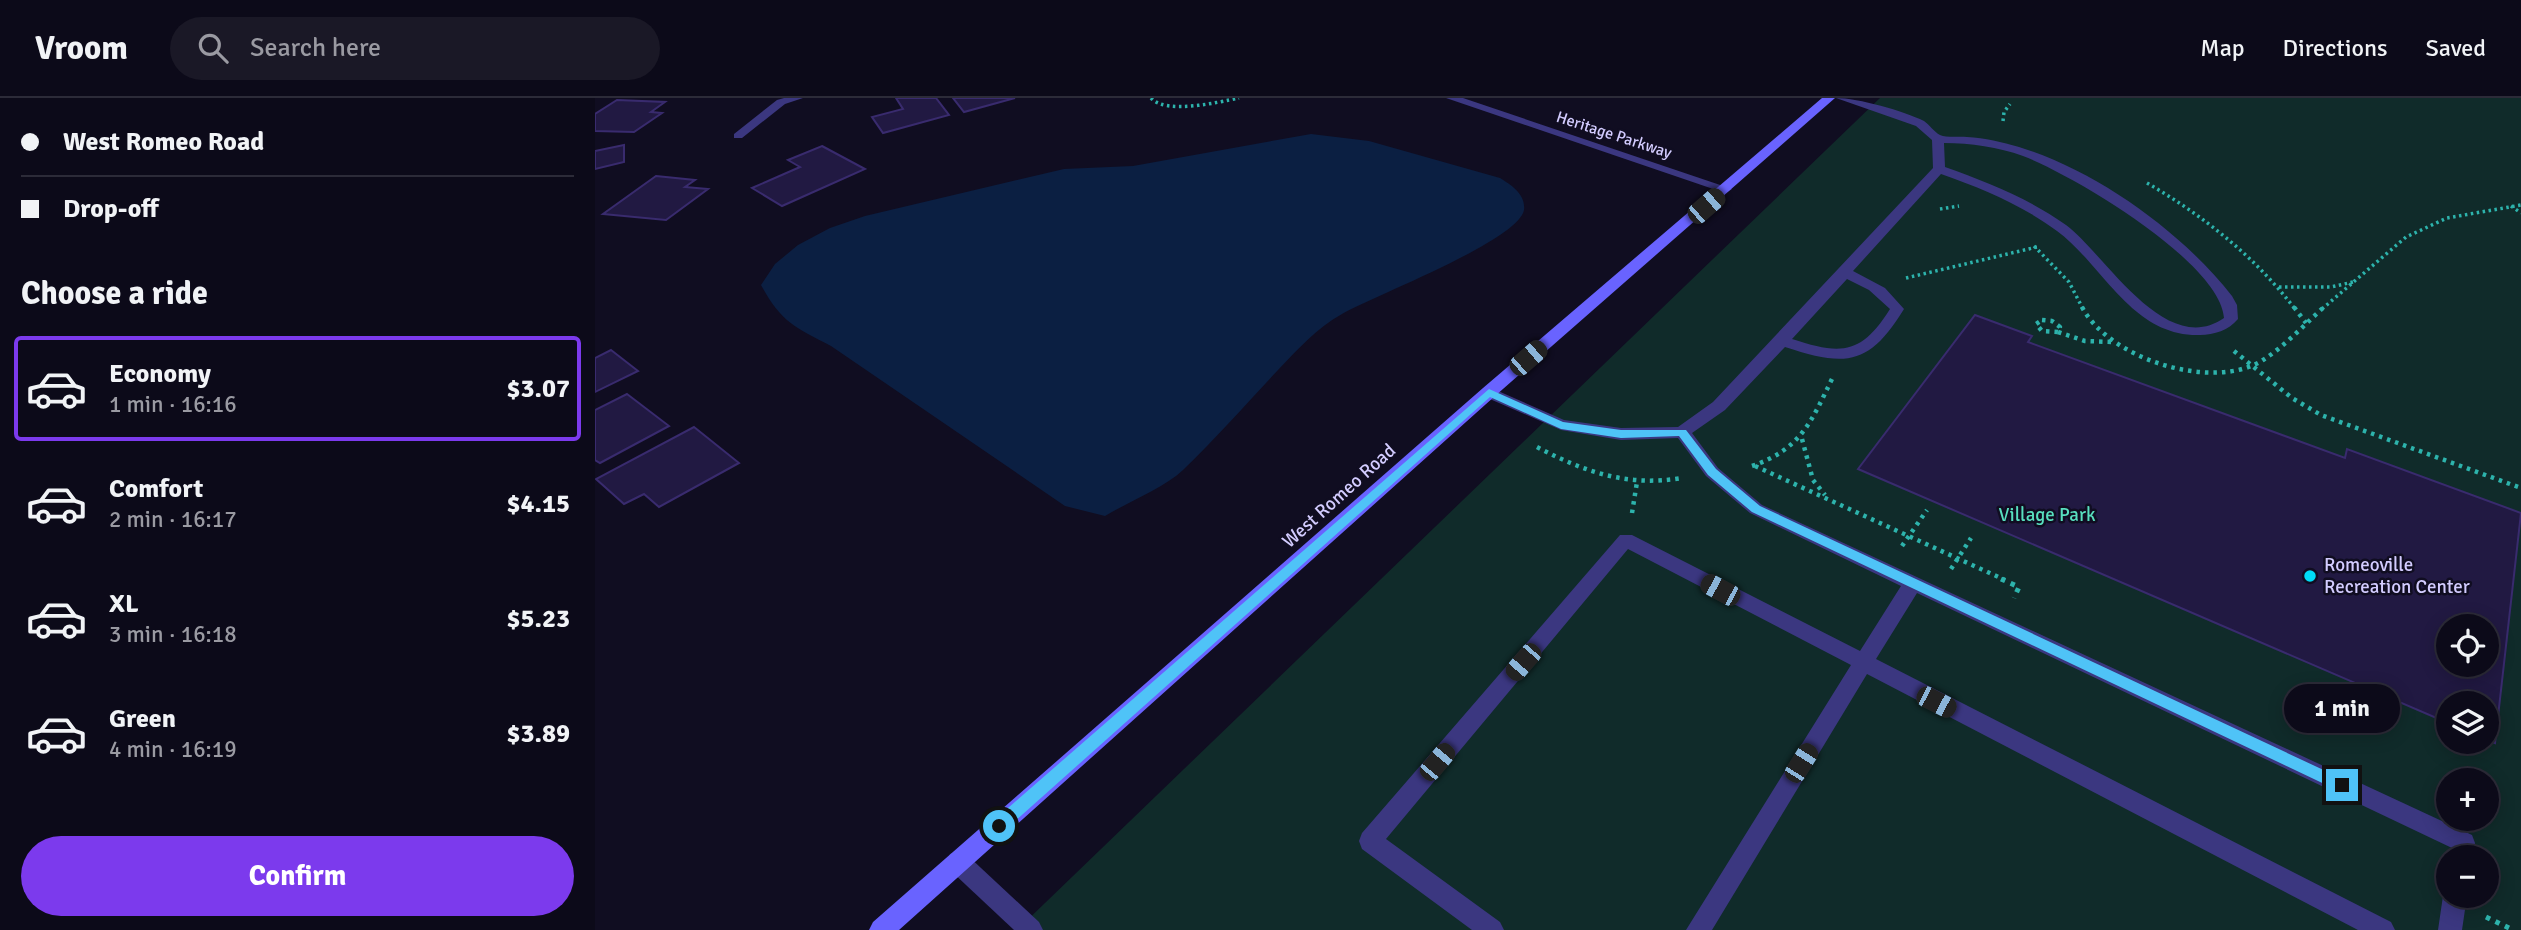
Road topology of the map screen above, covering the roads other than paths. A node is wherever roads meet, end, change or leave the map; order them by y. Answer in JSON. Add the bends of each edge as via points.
{"nodes":[{"id":1,"x":797,"y":98,"type":"edge"},
{"id":2,"x":1452,"y":98,"type":"edge"},
{"id":3,"x":1829,"y":98,"type":"edge"},
{"id":4,"x":1842,"y":98,"type":"edge"},
{"id":5,"x":738,"y":136,"type":"dead end"},
{"id":6,"x":1938,"y":139,"type":"junction"},
{"id":7,"x":1939,"y":169,"type":"junction"},
{"id":8,"x":1725,"y":189,"type":"junction"},
{"id":9,"x":1845,"y":273,"type":"junction"},
{"id":10,"x":1782,"y":341,"type":"junction"},
{"id":11,"x":1489,"y":392,"type":"junction"},
{"id":12,"x":1682,"y":432,"type":"junction"},
{"id":13,"x":1913,"y":583,"type":"junction"},
{"id":14,"x":1861,"y":664,"type":"junction"},
{"id":15,"x":2463,"y":845,"type":"edge"},
{"id":16,"x":958,"y":862,"type":"junction"},
{"id":17,"x":2453,"y":908,"type":"edge"},
{"id":18,"x":881,"y":930,"type":"edge"},
{"id":19,"x":1031,"y":930,"type":"edge"},
{"id":20,"x":1492,"y":930,"type":"edge"},
{"id":21,"x":1698,"y":930,"type":"edge"},
{"id":22,"x":2383,"y":930,"type":"edge"},
{"id":23,"x":2450,"y":930,"type":"edge"}],
"edges":[{"from":1,"to":5,"type":"street","via":[[781,102]]},
{"from":2,"to":8,"type":"street","name":"Heritage Parkway"},
{"from":3,"to":8,"type":"main road","name":"West Romeo Road"},
{"from":4,"to":6,"type":"street","via":[[1920,124]]},
{"from":6,"to":7,"type":"street"},
{"from":6,"to":7,"type":"street","via":[[1976,139],[2013,149],[2117,201],[2205,273],[2229,302],[2231,319],[2220,329],[2201,332],[2148,317],[2063,228],[2017,200]]},
{"from":7,"to":9,"type":"street"},
{"from":8,"to":11,"type":"main road","name":"West Romeo Road"},
{"from":9,"to":10,"type":"street"},
{"from":9,"to":10,"type":"street","via":[[1872,283],[1897,309],[1884,333],[1858,354],[1834,355]]},
{"from":10,"to":12,"type":"street","via":[[1719,406]]},
{"from":11,"to":12,"type":"street","via":[[1561,425],[1621,434]]},
{"from":11,"to":16,"type":"main road","name":"West Romeo Road"},
{"from":12,"to":13,"type":"street","via":[[1712,472],[1756,509]]},
{"from":13,"to":14,"type":"street"},
{"from":13,"to":15,"type":"street"},
{"from":14,"to":20,"type":"street","via":[[1626,540],[1370,841]]},
{"from":14,"to":21,"type":"street"},
{"from":14,"to":22,"type":"street"},
{"from":16,"to":18,"type":"main road","name":"West Romeo Road"},
{"from":16,"to":19,"type":"street"},
{"from":17,"to":23,"type":"street"}]}
